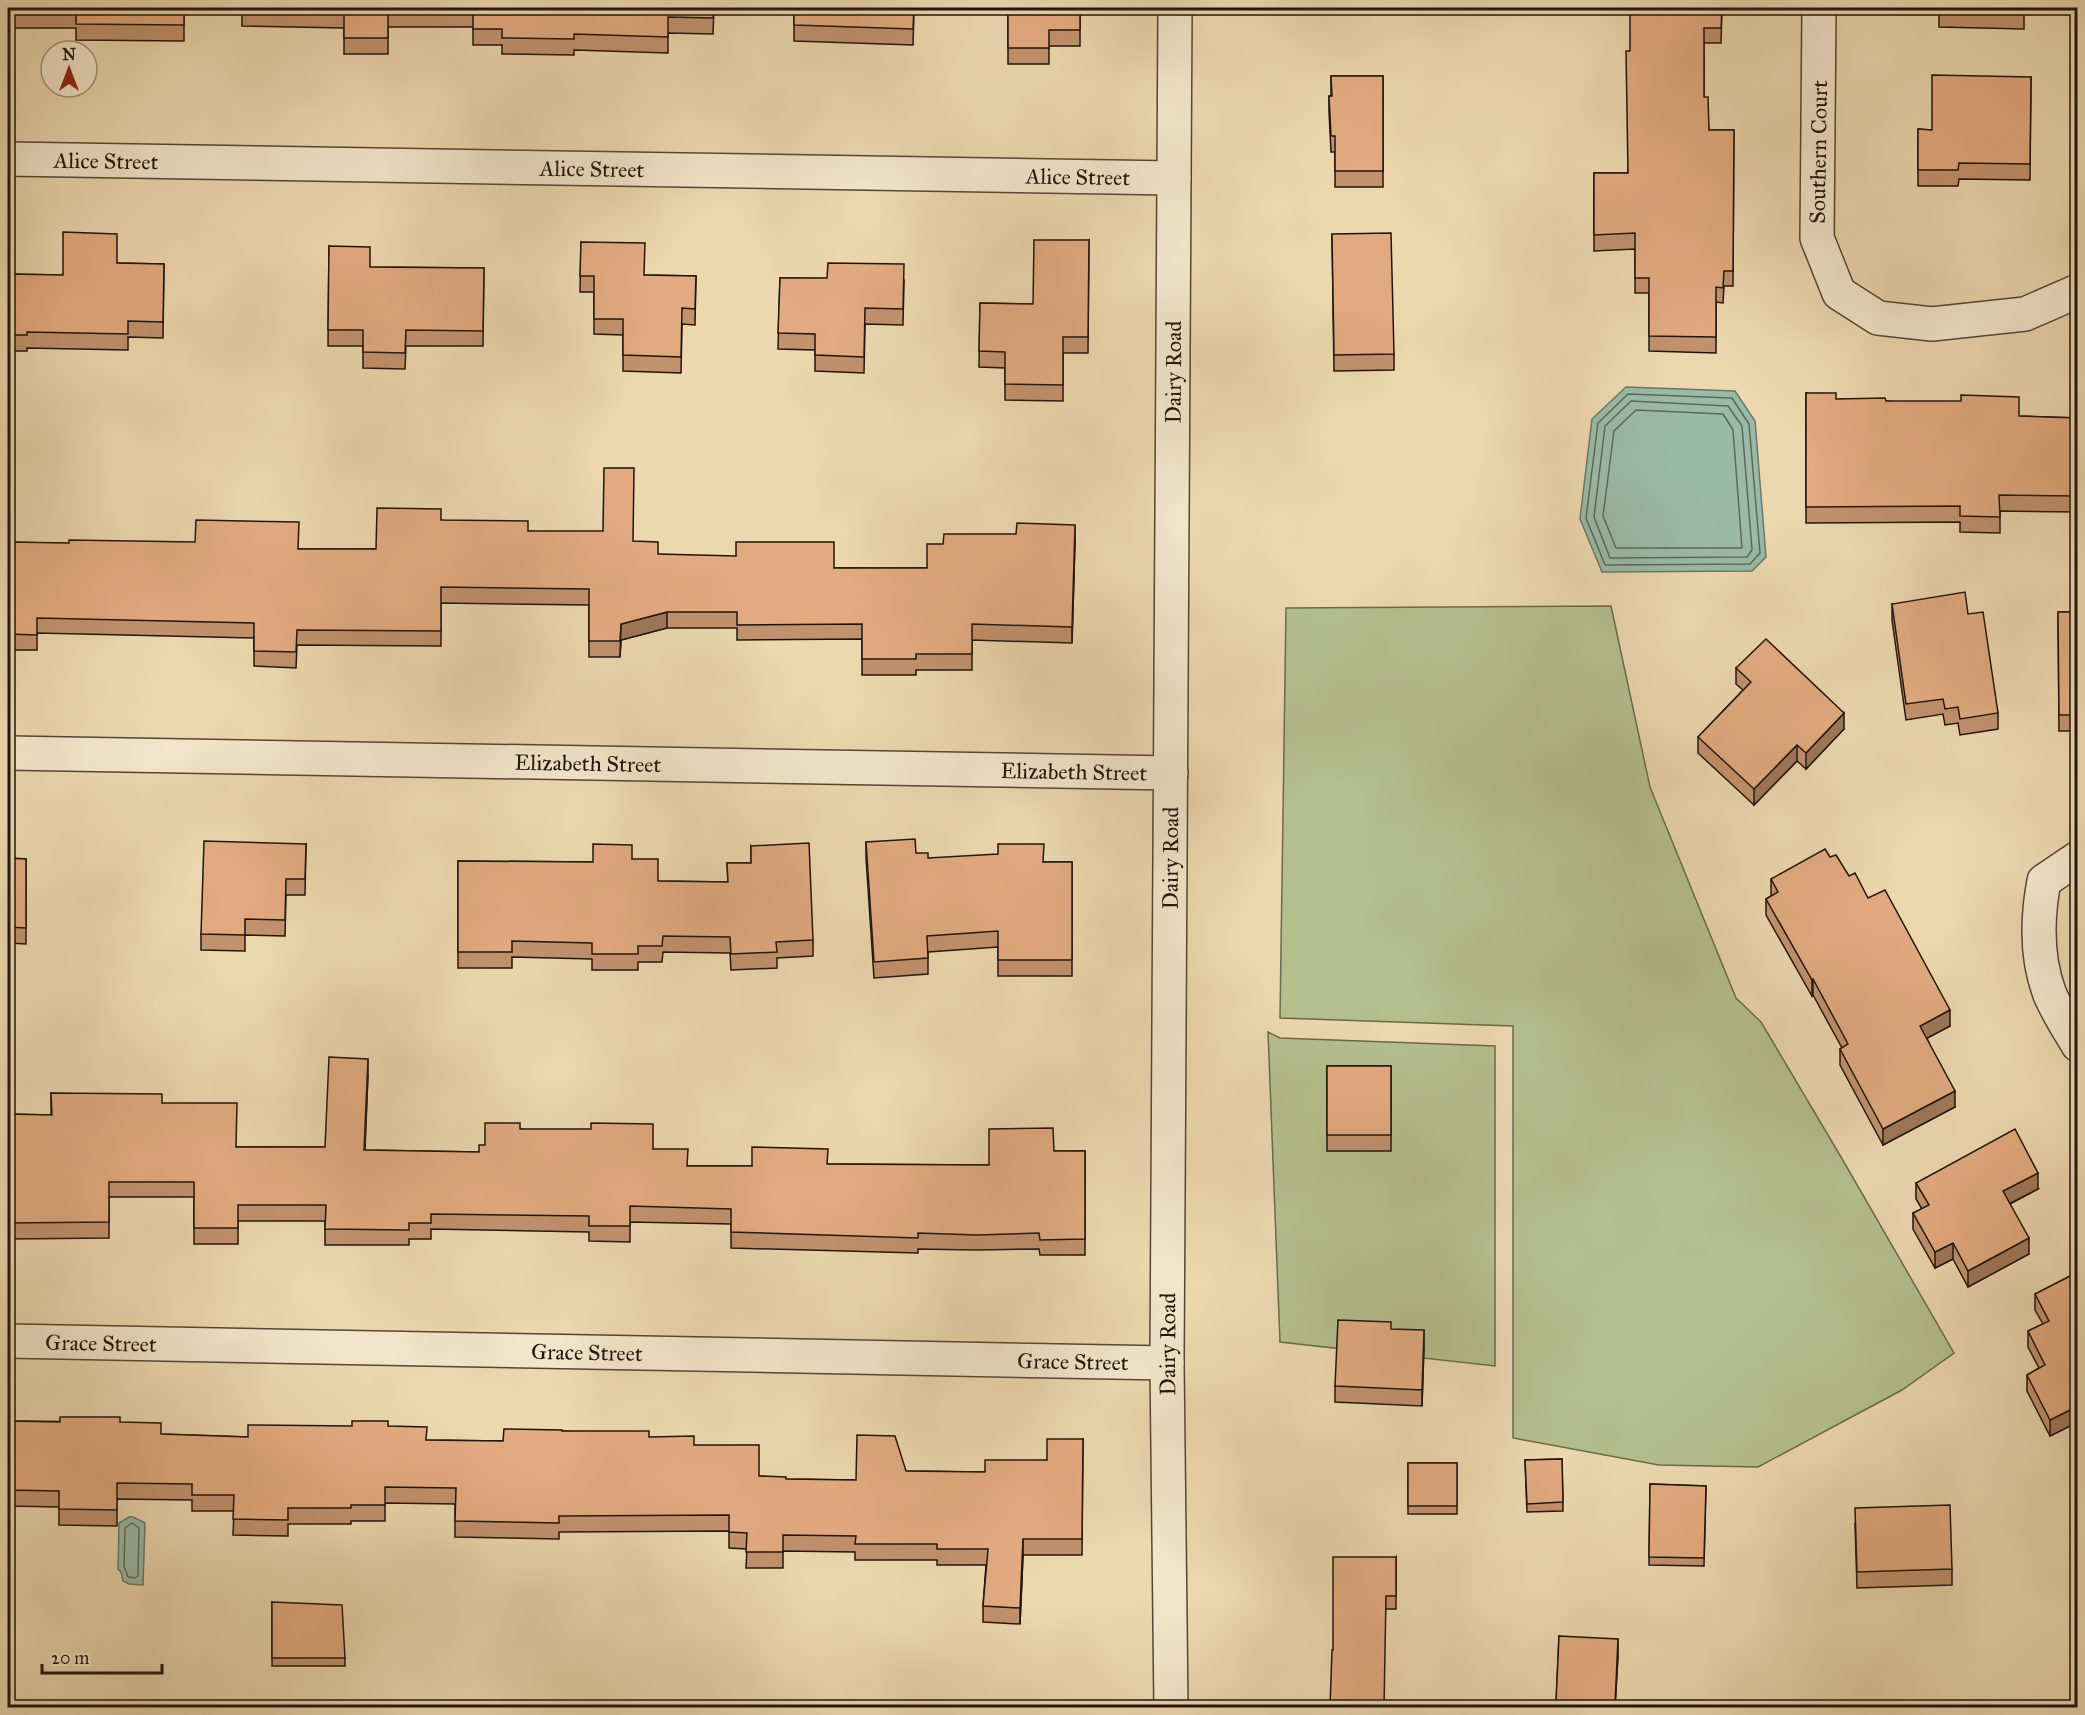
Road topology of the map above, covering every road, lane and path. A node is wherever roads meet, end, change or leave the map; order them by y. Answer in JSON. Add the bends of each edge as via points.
{"nodes":[{"id":1,"x":1175,"y":8,"type":"edge"},
{"id":2,"x":1819,"y":8,"type":"edge"},
{"id":3,"x":8,"y":159,"type":"edge"},
{"id":4,"x":1174,"y":178,"type":"junction"},
{"id":5,"x":2078,"y":291,"type":"edge"},
{"id":6,"x":8,"y":753,"type":"edge"},
{"id":7,"x":1171,"y":773,"type":"junction"},
{"id":8,"x":2078,"y":858,"type":"edge"},
{"id":9,"x":2078,"y":1045,"type":"edge"},
{"id":10,"x":8,"y":1341,"type":"edge"},
{"id":11,"x":1167,"y":1363,"type":"junction"},
{"id":12,"x":1171,"y":1707,"type":"edge"}],
"edges":[{"from":1,"to":4,"type":"street","name":"Dairy Road"},
{"from":2,"to":5,"type":"street","name":"Southern Court","via":[[1817,238],[1839,293],[1878,318],[1932,324],[2025,314]]},
{"from":3,"to":4,"type":"street","name":"Alice Street"},
{"from":4,"to":7,"type":"street","name":"Dairy Road"},
{"from":6,"to":7,"type":"street","name":"Elizabeth Street"},
{"from":7,"to":11,"type":"street","name":"Dairy Road"},
{"from":8,"to":9,"type":"street","via":[[2044,881],[2038,927],[2049,992]]},
{"from":10,"to":11,"type":"street","name":"Grace Street"},
{"from":11,"to":12,"type":"street","name":"Dairy Road"}]}
